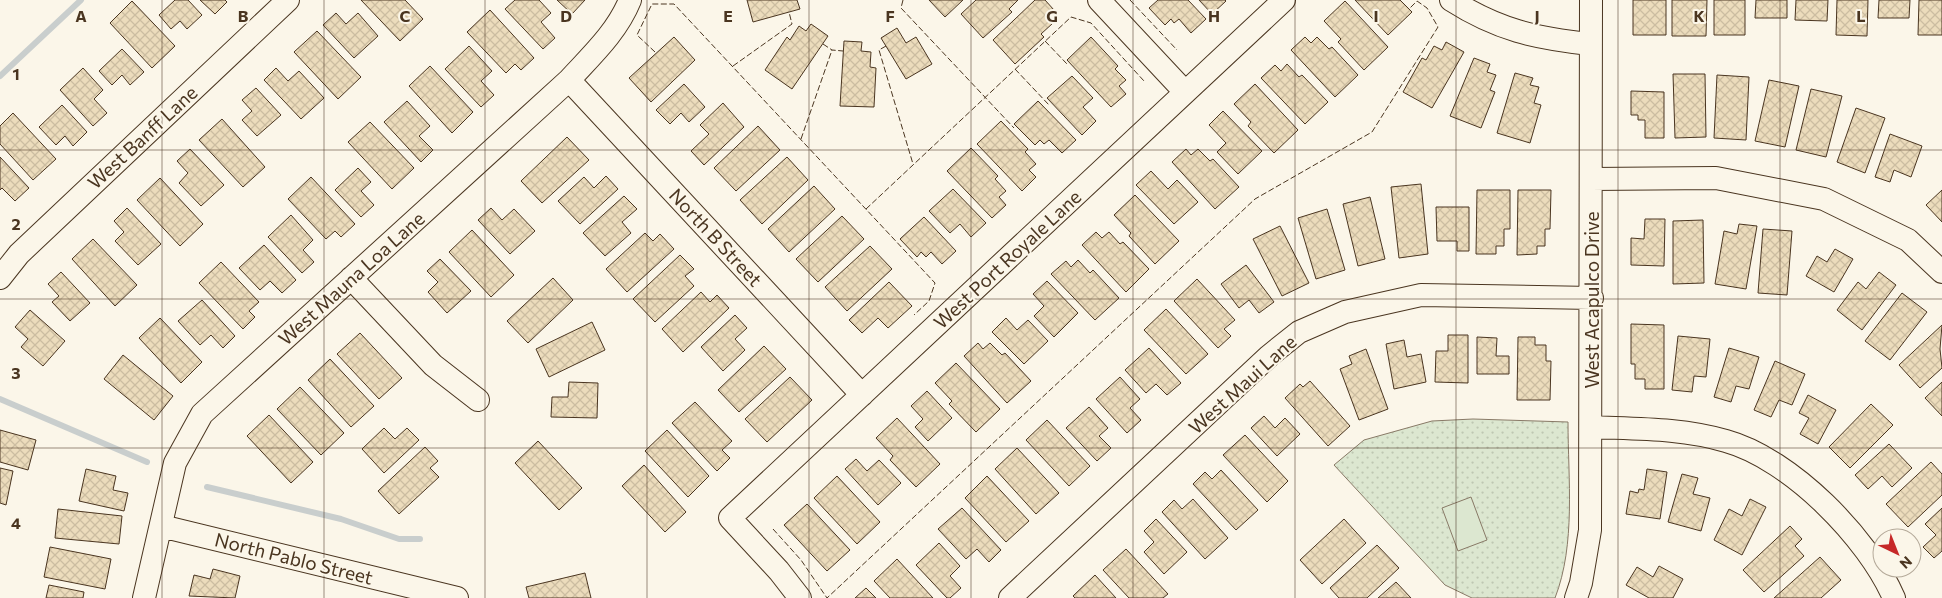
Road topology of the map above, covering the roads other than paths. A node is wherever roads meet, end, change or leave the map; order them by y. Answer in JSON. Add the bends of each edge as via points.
{"nodes":[{"id":1,"x":288,"y":0,"type":"edge"},
{"id":2,"x":630,"y":0,"type":"edge"},
{"id":3,"x":1099,"y":0,"type":"edge"},
{"id":4,"x":1284,"y":0,"type":"edge"},
{"id":5,"x":1451,"y":0,"type":"edge"},
{"id":6,"x":1591,"y":0,"type":"edge"},
{"id":7,"x":1590,"y":44,"type":"junction"},
{"id":8,"x":569,"y":80,"type":"junction"},
{"id":9,"x":1185,"y":92,"type":"junction"},
{"id":10,"x":1591,"y":180,"type":"junction"},
{"id":11,"x":1942,"y":272,"type":"edge"},
{"id":12,"x":0,"y":278,"type":"edge"},
{"id":13,"x":351,"y":278,"type":"junction"},
{"id":14,"x":1592,"y":298,"type":"junction"},
{"id":15,"x":862,"y":395,"type":"junction"},
{"id":16,"x":478,"y":400,"type":"dead end"},
{"id":17,"x":1591,"y":428,"type":"junction"},
{"id":18,"x":161,"y":526,"type":"junction"},
{"id":19,"x":144,"y":598,"type":"edge"},
{"id":20,"x":456,"y":598,"type":"edge"},
{"id":21,"x":800,"y":598,"type":"edge"},
{"id":22,"x":1010,"y":598,"type":"edge"},
{"id":23,"x":1576,"y":598,"type":"edge"},
{"id":24,"x":1894,"y":598,"type":"edge"}],
"edges":[{"from":1,"to":12,"type":"street","name":"West Banff Lane","via":[[19,254]]},
{"from":2,"to":8,"type":"street","name":"West Mauna Loa Lane","via":[[610,36]]},
{"from":3,"to":9,"type":"street"},
{"from":4,"to":9,"type":"street","name":"West Port Royale Lane"},
{"from":5,"to":7,"type":"street","via":[[1483,18],[1524,34]]},
{"from":6,"to":7,"type":"street","name":"West Acapulco Drive"},
{"from":7,"to":10,"type":"street","name":"West Acapulco Drive"},
{"from":8,"to":13,"type":"street","name":"West Mauna Loa Lane"},
{"from":8,"to":15,"type":"street","name":"North B Street"},
{"from":9,"to":15,"type":"street","name":"West Port Royale Lane"},
{"from":10,"to":11,"type":"street","via":[[1716,178],[1824,199],[1908,240]]},
{"from":10,"to":14,"type":"street","name":"West Acapulco Drive"},
{"from":13,"to":16,"type":"street","via":[[433,365]]},
{"from":13,"to":18,"type":"street","name":"West Mauna Loa Lane","via":[[202,414],[175,462]]},
{"from":14,"to":17,"type":"street","name":"West Acapulco Drive"},
{"from":14,"to":22,"type":"street","name":"West Maui Lane","via":[[1421,295],[1345,312],[1299,332],[1269,356]]},
{"from":15,"to":21,"type":"street","name":"West Port Royale Lane","via":[[730,518]]},
{"from":17,"to":23,"type":"street","name":"West Acapulco Drive","via":[[1590,530]]},
{"from":17,"to":24,"type":"street","via":[[1696,434],[1728,441],[1756,454],[1813,494],[1841,522],[1866,549]]},
{"from":18,"to":19,"type":"street","name":"West Mauna Loa Lane"},
{"from":18,"to":20,"type":"street","name":"North Pablo Street"}]}
